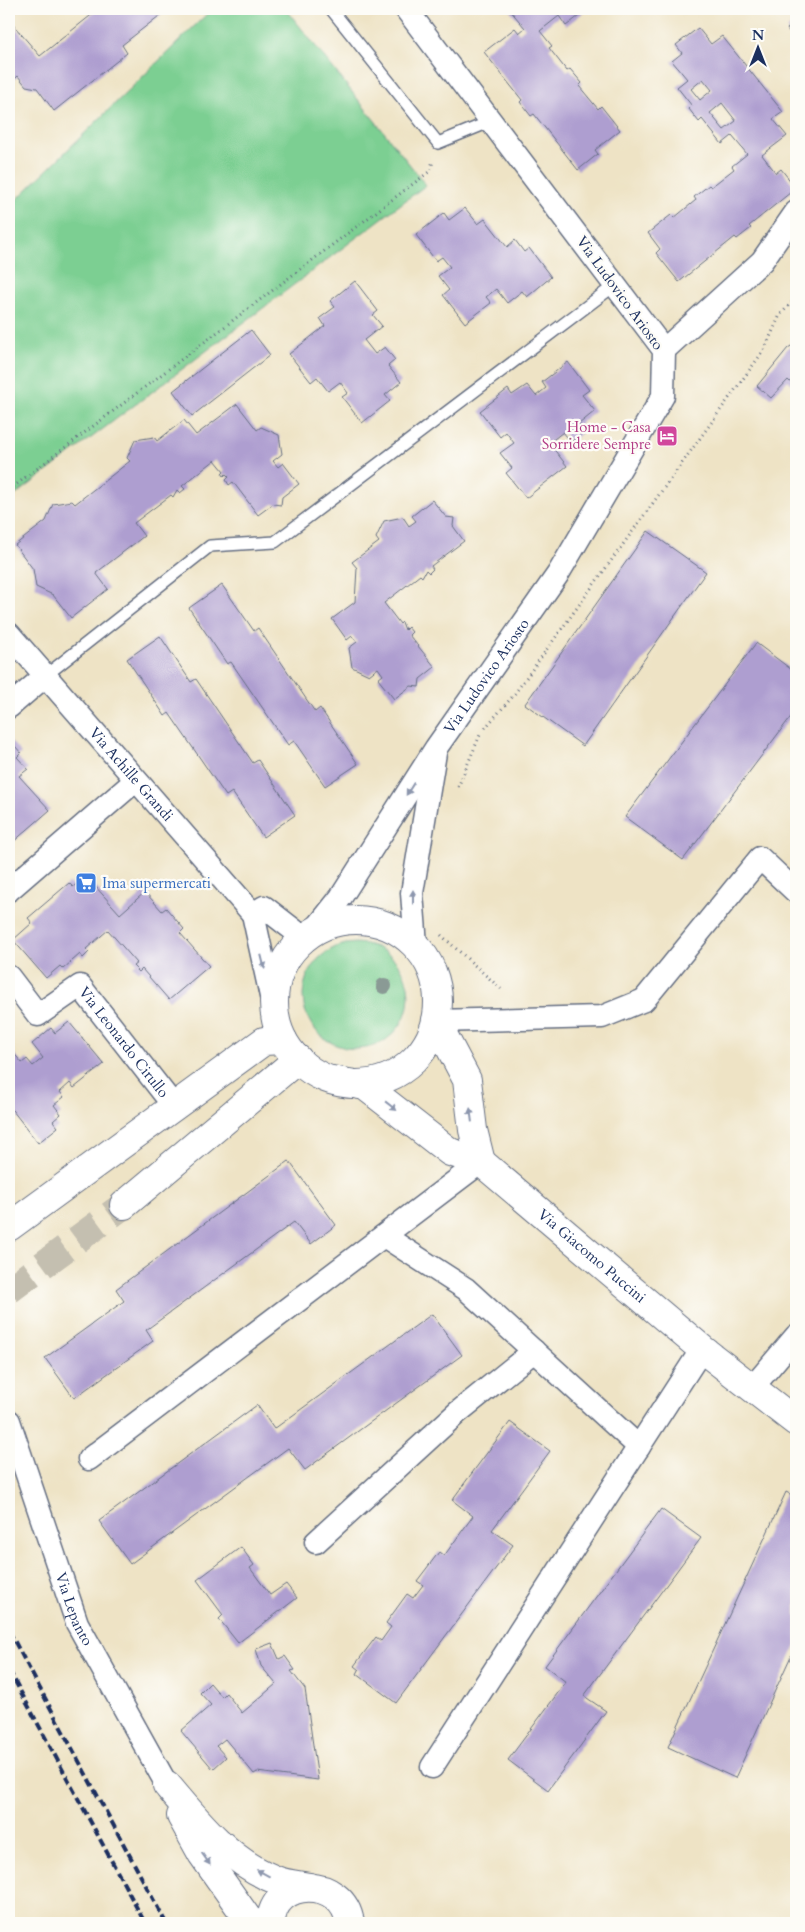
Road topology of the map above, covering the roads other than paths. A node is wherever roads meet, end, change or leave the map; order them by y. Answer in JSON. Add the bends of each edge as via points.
{"nodes":[{"id":1,"x":331,"y":9,"type":"edge"},
{"id":2,"x":406,"y":9,"type":"edge"},
{"id":3,"x":492,"y":120,"type":"junction"},
{"id":4,"x":796,"y":212,"type":"edge"},
{"id":5,"x":615,"y":285,"type":"junction"},
{"id":6,"x":664,"y":350,"type":"junction"},
{"id":7,"x":9,"y":634,"type":"edge"},
{"id":8,"x":45,"y":676,"type":"junction"},
{"id":9,"x":9,"y":707,"type":"edge"},
{"id":10,"x":436,"y":748,"type":"junction"},
{"id":11,"x":135,"y":781,"type":"junction"},
{"id":12,"x":9,"y":890,"type":"edge"},
{"id":13,"x":796,"y":892,"type":"edge"},
{"id":14,"x":252,"y":914,"type":"junction"},
{"id":15,"x":309,"y":935,"type":"junction"},
{"id":16,"x":426,"y":938,"type":"junction"},
{"id":17,"x":9,"y":977,"type":"edge"},
{"id":18,"x":274,"y":1010,"type":"junction"},
{"id":19,"x":436,"y":1021,"type":"junction"},
{"id":20,"x":291,"y":1049,"type":"junction"},
{"id":21,"x":332,"y":1080,"type":"junction"},
{"id":22,"x":173,"y":1106,"type":"junction"},
{"id":23,"x":482,"y":1162,"type":"junction"},
{"id":24,"x":124,"y":1205,"type":"tunnel mouth"},
{"id":25,"x":9,"y":1227,"type":"edge"},
{"id":26,"x":384,"y":1236,"type":"junction"},
{"id":27,"x":796,"y":1336,"type":"edge"},
{"id":28,"x":702,"y":1349,"type":"junction"},
{"id":29,"x":534,"y":1351,"type":"junction"},
{"id":30,"x":752,"y":1388,"type":"junction"},
{"id":31,"x":9,"y":1421,"type":"edge"},
{"id":32,"x":796,"y":1422,"type":"edge"},
{"id":33,"x":639,"y":1447,"type":"junction"},
{"id":34,"x":90,"y":1459,"type":"dead end"},
{"id":35,"x":316,"y":1542,"type":"dead end"},
{"id":36,"x":432,"y":1767,"type":"dead end"},
{"id":37,"x":166,"y":1786,"type":"junction"},
{"id":38,"x":310,"y":1887,"type":"junction"},
{"id":39,"x":353,"y":1919,"type":"edge"},
{"id":40,"x":254,"y":1923,"type":"edge"},
{"id":41,"x":271,"y":1923,"type":"edge"}],
"edges":[{"from":1,"to":3,"type":"lane","via":[[438,143]]},
{"from":2,"to":3,"type":"street","name":"Via Ludovico Ariosto"},
{"from":3,"to":5,"type":"street","name":"Via Ludovico Ariosto"},
{"from":4,"to":6,"type":"street","via":[[762,262]]},
{"from":5,"to":6,"type":"street","name":"Via Ludovico Ariosto"},
{"from":5,"to":8,"type":"lane","via":[[275,542],[210,546]]},
{"from":6,"to":10,"type":"street","name":"Via Ludovico Ariosto","via":[[663,396],[558,574]]},
{"from":7,"to":8,"type":"street","name":"Via Achille Grandi"},
{"from":8,"to":9,"type":"street"},
{"from":8,"to":11,"type":"street","name":"Via Achille Grandi"},
{"from":10,"to":15,"type":"street","name":"Via Ludovico Ariosto","one_way":true,"via":[[341,897]]},
{"from":16,"to":10,"type":"street","one_way":true,"via":[[412,893]]},
{"from":11,"to":12,"type":"street"},
{"from":11,"to":14,"type":"street","name":"Via Achille Grandi"},
{"from":13,"to":19,"type":"street","via":[[760,858],[644,1000],[602,1017]]},
{"from":14,"to":15,"type":"street","via":[[264,907]]},
{"from":14,"to":18,"type":"street","one_way":true},
{"from":15,"to":16,"type":"street","via":[[348,920],[373,921]]},
{"from":15,"to":18,"type":"street","via":[[283,963],[274,990]]},
{"from":16,"to":19,"type":"street","via":[[437,985]]},
{"from":17,"to":22,"type":"street","name":"Via Leonardo Cirullo","via":[[38,1015],[80,986]]},
{"from":18,"to":20,"type":"street"},
{"from":19,"to":21,"type":"street","via":[[428,1043],[402,1070],[360,1084]]},
{"from":23,"to":19,"type":"street","one_way":true,"via":[[473,1130],[467,1080]]},
{"from":20,"to":21,"type":"street","via":[[311,1070]]},
{"from":20,"to":22,"type":"street","via":[[264,1041]]},
{"from":20,"to":24,"type":"street"},
{"from":21,"to":23,"type":"street","name":"Via Giacomo Puccini","one_way":true,"via":[[365,1086],[450,1152]]},
{"from":22,"to":25,"type":"street"},
{"from":23,"to":26,"type":"street"},
{"from":23,"to":28,"type":"street","name":"Via Giacomo Puccini"},
{"from":26,"to":29,"type":"street","via":[[466,1289]]},
{"from":26,"to":34,"type":"street"},
{"from":27,"to":30,"type":"street"},
{"from":28,"to":30,"type":"street","name":"Via Giacomo Puccini"},
{"from":28,"to":33,"type":"street"},
{"from":29,"to":33,"type":"street"},
{"from":29,"to":35,"type":"street","via":[[456,1413]]},
{"from":30,"to":32,"type":"street","name":"Via Giacomo Puccini"},
{"from":31,"to":37,"type":"street","name":"Via Lepanto","via":[[77,1623]]},
{"from":33,"to":36,"type":"street"},
{"from":38,"to":37,"type":"street","one_way":true,"via":[[276,1880],[237,1859]]},
{"from":37,"to":40,"type":"street","one_way":true,"via":[[202,1854],[248,1920]]},
{"from":38,"to":39,"type":"street","via":[[322,1888],[333,1894]]},
{"from":38,"to":41,"type":"street","via":[[296,1889],[284,1896]]}]}
